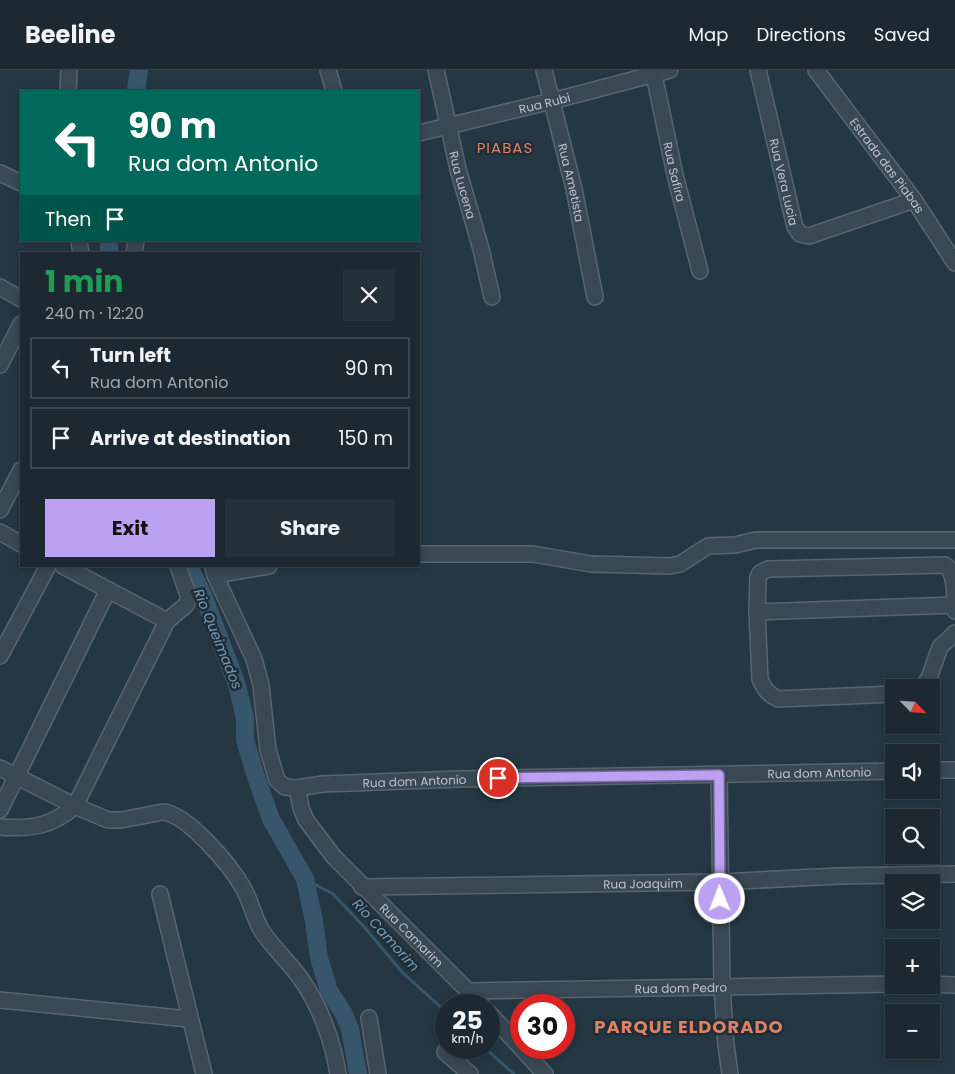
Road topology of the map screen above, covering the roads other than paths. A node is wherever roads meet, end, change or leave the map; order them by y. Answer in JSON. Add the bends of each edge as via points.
{"nodes":[{"id":1,"x":70,"y":70,"type":"edge"},
{"id":2,"x":328,"y":70,"type":"edge"},
{"id":3,"x":436,"y":70,"type":"edge"},
{"id":4,"x":544,"y":70,"type":"edge"},
{"id":5,"x":670,"y":70,"type":"edge"},
{"id":6,"x":758,"y":70,"type":"edge"},
{"id":7,"x":816,"y":70,"type":"edge"},
{"id":8,"x":653,"y":72,"type":"edge"},
{"id":9,"x":68,"y":90,"type":"edge"},
{"id":10,"x":334,"y":90,"type":"edge"},
{"id":11,"x":552,"y":101,"type":"junction"},
{"id":12,"x":449,"y":127,"type":"junction"},
{"id":13,"x":420,"y":133,"type":"edge"},
{"id":14,"x":0,"y":173,"type":"edge"},
{"id":15,"x":20,"y":183,"type":"edge"},
{"id":16,"x":914,"y":200,"type":"junction"},
{"id":17,"x":955,"y":263,"type":"edge"},
{"id":18,"x":700,"y":272,"type":"dead end"},
{"id":19,"x":0,"y":287,"type":"edge"},
{"id":20,"x":492,"y":297,"type":"dead end"},
{"id":21,"x":595,"y":297,"type":"dead end"},
{"id":22,"x":20,"y":298,"type":"edge"},
{"id":23,"x":20,"y":326,"type":"edge"},
{"id":24,"x":0,"y":364,"type":"edge"},
{"id":25,"x":20,"y":472,"type":"edge"},
{"id":26,"x":0,"y":510,"type":"edge"},
{"id":27,"x":0,"y":532,"type":"edge"},
{"id":28,"x":955,"y":540,"type":"edge"},
{"id":29,"x":20,"y":543,"type":"edge"},
{"id":30,"x":420,"y":554,"type":"edge"},
{"id":31,"x":47,"y":567,"type":"edge"},
{"id":32,"x":65,"y":567,"type":"edge"},
{"id":33,"x":178,"y":567,"type":"edge"},
{"id":34,"x":258,"y":567,"type":"edge"},
{"id":35,"x":214,"y":571,"type":"edge"},
{"id":36,"x":108,"y":590,"type":"junction"},
{"id":37,"x":955,"y":605,"type":"edge"},
{"id":38,"x":955,"y":611,"type":"edge"},
{"id":39,"x":757,"y":612,"type":"junction"},
{"id":40,"x":167,"y":621,"type":"junction"},
{"id":41,"x":955,"y":633,"type":"edge"},
{"id":42,"x":0,"y":656,"type":"edge"},
{"id":43,"x":928,"y":679,"type":"edge"},
{"id":44,"x":885,"y":694,"type":"edge"},
{"id":45,"x":0,"y":768,"type":"edge"},
{"id":46,"x":940,"y":770,"type":"edge"},
{"id":47,"x":955,"y":770,"type":"edge"},
{"id":48,"x":885,"y":771,"type":"edge"},
{"id":49,"x":719,"y":775,"type":"junction"},
{"id":50,"x":16,"y":777,"type":"junction"},
{"id":51,"x":297,"y":788,"type":"junction"},
{"id":52,"x":75,"y":806,"type":"junction"},
{"id":53,"x":0,"y":810,"type":"edge"},
{"id":54,"x":0,"y":827,"type":"edge"},
{"id":55,"x":955,"y":874,"type":"edge"},
{"id":56,"x":720,"y":882,"type":"junction"},
{"id":57,"x":362,"y":887,"type":"junction"},
{"id":58,"x":160,"y":894,"type":"dead end"},
{"id":59,"x":885,"y":984,"type":"edge"},
{"id":60,"x":940,"y":984,"type":"edge"},
{"id":61,"x":955,"y":985,"type":"edge"},
{"id":62,"x":722,"y":986,"type":"junction"},
{"id":63,"x":468,"y":991,"type":"junction"},
{"id":64,"x":471,"y":994,"type":"edge"},
{"id":65,"x":0,"y":1000,"type":"edge"},
{"id":66,"x":369,"y":1018,"type":"dead end"},
{"id":67,"x":189,"y":1019,"type":"junction"},
{"id":68,"x":500,"y":1025,"type":"edge"},
{"id":69,"x":453,"y":1059,"type":"edge"},
{"id":70,"x":204,"y":1074,"type":"edge"},
{"id":71,"x":338,"y":1074,"type":"edge"},
{"id":72,"x":378,"y":1074,"type":"edge"},
{"id":73,"x":470,"y":1074,"type":"edge"},
{"id":74,"x":545,"y":1074,"type":"edge"},
{"id":75,"x":730,"y":1074,"type":"edge"}],
"edges":[{"from":1,"to":9,"type":"street"},
{"from":2,"to":10,"type":"street"},
{"from":3,"to":12,"type":"street","name":"Rua Lucena"},
{"from":4,"to":11,"type":"street","name":"Rua Ametista"},
{"from":5,"to":8,"type":"street","name":"Rua Rubi"},
{"from":6,"to":16,"type":"street","name":"Rua Vera Lucia","via":[[798,232],[810,236]]},
{"from":7,"to":16,"type":"street","name":"Estrada das Piabas"},
{"from":8,"to":11,"type":"street","name":"Rua Rubi"},
{"from":8,"to":18,"type":"street","name":"Rua Safira"},
{"from":11,"to":12,"type":"street","name":"Rua Rubi"},
{"from":11,"to":21,"type":"street","name":"Rua Ametista","via":[[574,189]]},
{"from":12,"to":13,"type":"street","name":"Rua Rubi"},
{"from":12,"to":20,"type":"street","name":"Rua Lucena"},
{"from":14,"to":15,"type":"street"},
{"from":16,"to":17,"type":"street","name":"Estrada das Piabas"},
{"from":19,"to":22,"type":"street"},
{"from":23,"to":24,"type":"street"},
{"from":25,"to":26,"type":"street"},
{"from":27,"to":29,"type":"street"},
{"from":28,"to":30,"type":"street","via":[[756,540],[708,546],[680,564],[670,566],[591,564],[533,554]]},
{"from":31,"to":42,"type":"street"},
{"from":32,"to":36,"type":"street"},
{"from":33,"to":40,"type":"street","via":[[189,598],[186,605]]},
{"from":34,"to":35,"type":"street"},
{"from":35,"to":51,"type":"street","via":[[254,658],[261,685],[268,750],[277,780],[285,786]]},
{"from":36,"to":40,"type":"street"},
{"from":36,"to":50,"type":"street"},
{"from":37,"to":38,"type":"street"},
{"from":37,"to":39,"type":"street"},
{"from":37,"to":39,"type":"street","via":[[954,576],[951,568],[945,565],[768,569],[758,577]]},
{"from":39,"to":44,"type":"street","via":[[760,679],[769,694],[778,699]]},
{"from":40,"to":52,"type":"street"},
{"from":41,"to":43,"type":"street","via":[[940,648]]},
{"from":45,"to":50,"type":"street"},
{"from":46,"to":47,"type":"street"},
{"from":48,"to":49,"type":"street","name":"Rua dom Antonio"},
{"from":49,"to":51,"type":"street","name":"Rua dom Antonio","via":[[460,779],[342,783]]},
{"from":49,"to":56,"type":"street"},
{"from":50,"to":52,"type":"street"},
{"from":50,"to":53,"type":"street"},
{"from":51,"to":57,"type":"street","name":"Rua Camarim","via":[[301,808],[311,828]]},
{"from":52,"to":54,"type":"street","via":[[62,818],[38,826]]},
{"from":52,"to":71,"type":"street","via":[[108,820],[170,813],[204,839],[232,869],[244,888],[261,931],[302,980],[319,1009]]},
{"from":55,"to":56,"type":"street","name":"Rua Joaquim"},
{"from":56,"to":57,"type":"street","name":"Rua Joaquim"},
{"from":56,"to":62,"type":"street"},
{"from":57,"to":63,"type":"street","name":"Rua Camarim"},
{"from":58,"to":67,"type":"street"},
{"from":59,"to":62,"type":"street","name":"Rua dom Pedro"},
{"from":60,"to":61,"type":"street"},
{"from":62,"to":63,"type":"street","name":"Rua dom Pedro"},
{"from":62,"to":75,"type":"street"},
{"from":63,"to":64,"type":"street","name":"Rua Camarim"},
{"from":65,"to":67,"type":"street"},
{"from":66,"to":72,"type":"street"},
{"from":67,"to":70,"type":"street"},
{"from":68,"to":74,"type":"street"},
{"from":69,"to":73,"type":"street"}]}
